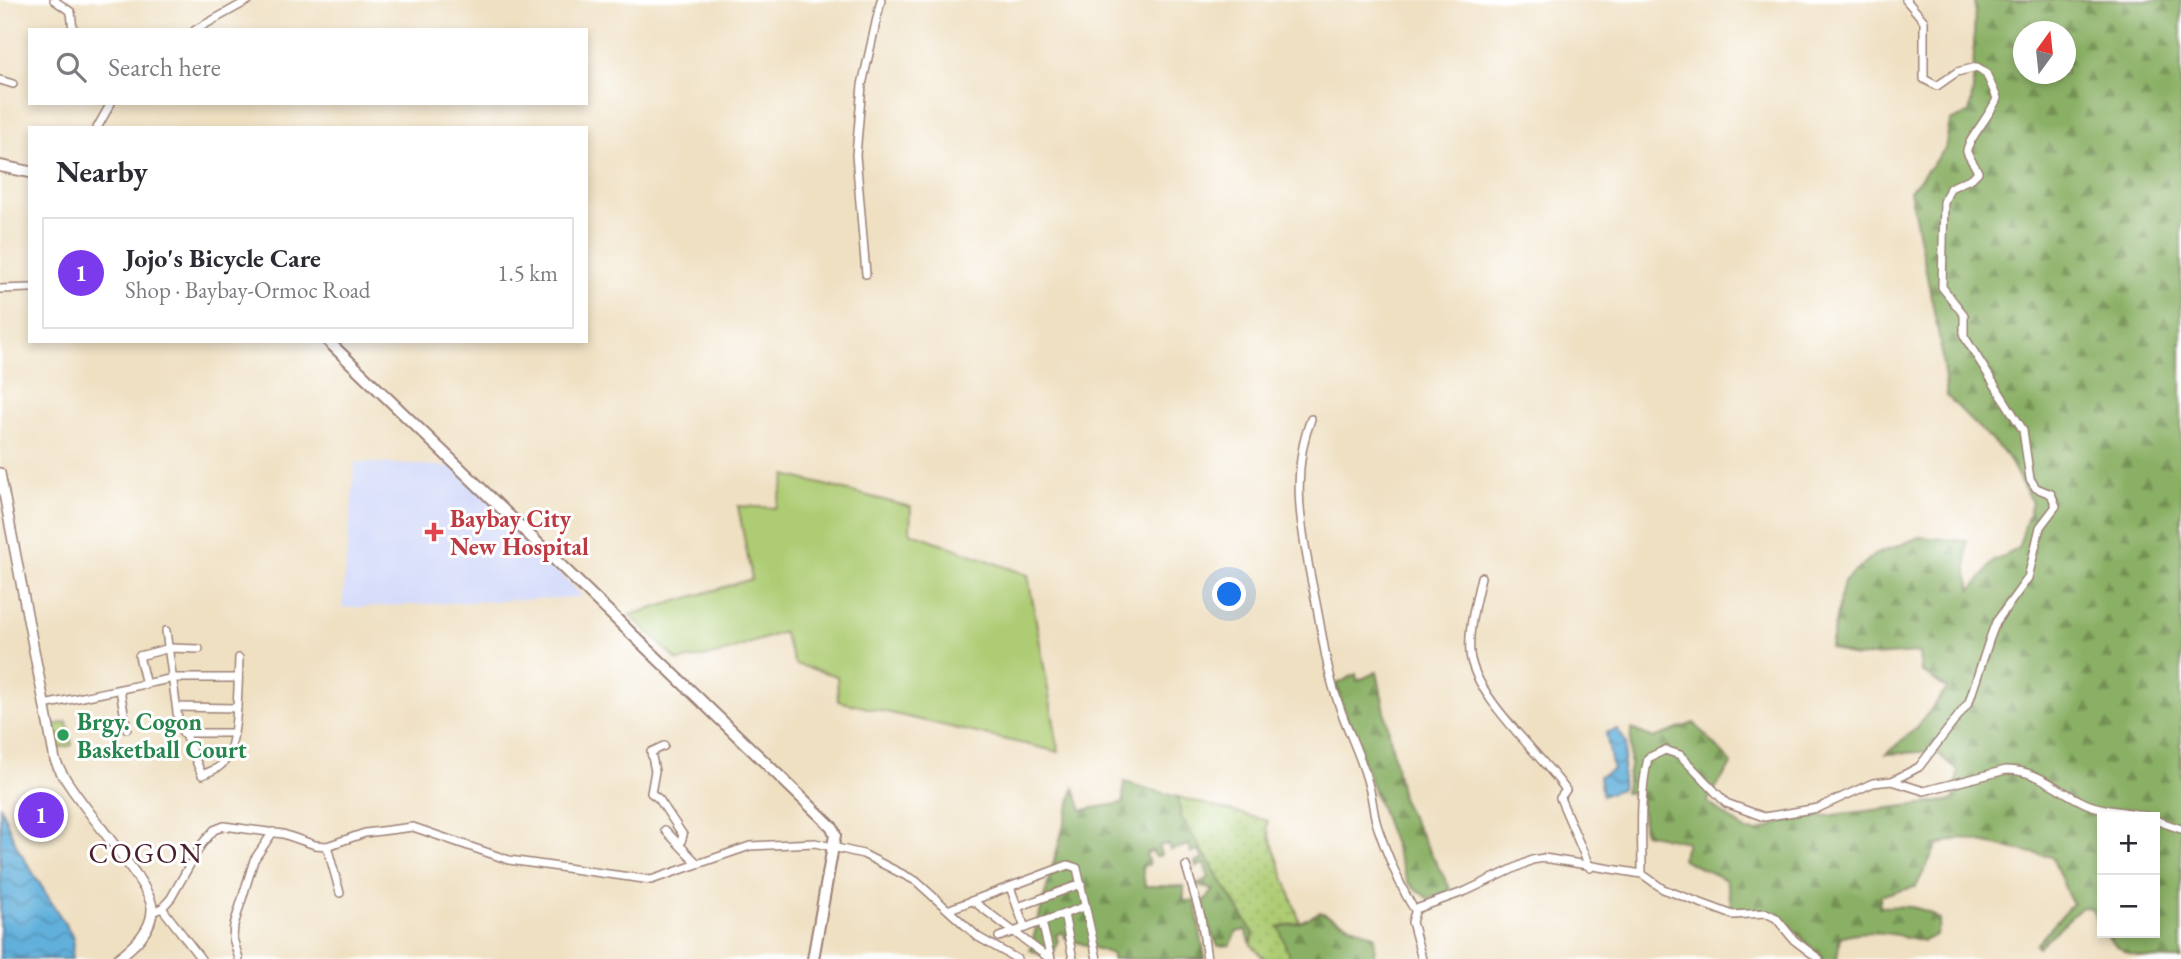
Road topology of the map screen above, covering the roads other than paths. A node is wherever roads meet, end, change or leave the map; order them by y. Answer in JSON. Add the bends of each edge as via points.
{"nodes":[{"id":1,"x":54,"y":0,"type":"edge"},
{"id":2,"x":881,"y":0,"type":"edge"},
{"id":3,"x":1906,"y":0,"type":"edge"},
{"id":4,"x":247,"y":1,"type":"edge"},
{"id":5,"x":73,"y":28,"type":"edge"},
{"id":6,"x":199,"y":28,"type":"edge"},
{"id":7,"x":0,"y":80,"type":"edge"},
{"id":8,"x":13,"y":84,"type":"dead end"},
{"id":9,"x":110,"y":105,"type":"edge"},
{"id":10,"x":98,"y":126,"type":"edge"},
{"id":11,"x":0,"y":166,"type":"edge"},
{"id":12,"x":28,"y":172,"type":"edge"},
{"id":13,"x":866,"y":274,"type":"dead end"},
{"id":14,"x":28,"y":288,"type":"edge"},
{"id":15,"x":0,"y":289,"type":"edge"},
{"id":16,"x":330,"y":343,"type":"edge"},
{"id":17,"x":1311,"y":419,"type":"dead end"},
{"id":18,"x":0,"y":473,"type":"edge"},
{"id":19,"x":1480,"y":577,"type":"dead end"},
{"id":20,"x":166,"y":631,"type":"dead end"},
{"id":21,"x":170,"y":648,"type":"junction"},
{"id":22,"x":199,"y":649,"type":"dead end"},
{"id":23,"x":239,"y":658,"type":"dead end"},
{"id":24,"x":174,"y":678,"type":"junction"},
{"id":25,"x":238,"y":678,"type":"junction"},
{"id":26,"x":146,"y":685,"type":"junction"},
{"id":27,"x":120,"y":690,"type":"junction"},
{"id":28,"x":44,"y":705,"type":"junction"},
{"id":29,"x":177,"y":707,"type":"junction"},
{"id":30,"x":237,"y":708,"type":"junction"},
{"id":31,"x":127,"y":729,"type":"dead end"},
{"id":32,"x":183,"y":733,"type":"junction"},
{"id":33,"x":233,"y":733,"type":"junction"},
{"id":34,"x":664,"y":746,"type":"dead end"},
{"id":35,"x":1892,"y":781,"type":"junction"},
{"id":36,"x":2124,"y":812,"type":"edge"},
{"id":37,"x":2160,"y":822,"type":"edge"},
{"id":38,"x":2181,"y":829,"type":"edge"},
{"id":39,"x":665,"y":830,"type":"dead end"},
{"id":40,"x":273,"y":832,"type":"junction"},
{"id":41,"x":680,"y":845,"type":"junction"},
{"id":42,"x":327,"y":846,"type":"junction"},
{"id":43,"x":832,"y":846,"type":"junction"},
{"id":44,"x":697,"y":863,"type":"junction"},
{"id":45,"x":1186,"y":866,"type":"dead end"},
{"id":46,"x":1590,"y":868,"type":"junction"},
{"id":47,"x":1642,"y":874,"type":"junction"},
{"id":48,"x":1081,"y":884,"type":"junction"},
{"id":49,"x":1010,"y":887,"type":"junction"},
{"id":50,"x":340,"y":893,"type":"dead end"},
{"id":51,"x":973,"y":901,"type":"junction"},
{"id":52,"x":1086,"y":906,"type":"junction"},
{"id":53,"x":1018,"y":907,"type":"junction"},
{"id":54,"x":162,"y":908,"type":"junction"},
{"id":55,"x":950,"y":909,"type":"junction"},
{"id":56,"x":1415,"y":910,"type":"junction"},
{"id":57,"x":152,"y":912,"type":"junction"},
{"id":58,"x":1064,"y":914,"type":"junction"},
{"id":59,"x":1042,"y":922,"type":"junction"},
{"id":60,"x":1025,"y":928,"type":"junction"},
{"id":61,"x":1014,"y":932,"type":"junction"},
{"id":62,"x":999,"y":937,"type":"dead end"},
{"id":63,"x":117,"y":959,"type":"edge"},
{"id":64,"x":201,"y":959,"type":"edge"},
{"id":65,"x":239,"y":959,"type":"edge"},
{"id":66,"x":813,"y":959,"type":"edge"},
{"id":67,"x":1017,"y":959,"type":"edge"},
{"id":68,"x":1050,"y":959,"type":"edge"},
{"id":69,"x":1073,"y":959,"type":"edge"},
{"id":70,"x":1097,"y":959,"type":"edge"},
{"id":71,"x":1207,"y":959,"type":"edge"},
{"id":72,"x":1422,"y":959,"type":"edge"},
{"id":73,"x":1819,"y":959,"type":"edge"}],
"edges":[{"from":1,"to":5,"type":"street","via":[[71,12]]},
{"from":2,"to":13,"type":"street","via":[[862,85],[856,155]]},
{"from":3,"to":35,"type":"street","via":[[1924,21],[1924,79],[1937,86],[1957,72],[1977,67],[1986,73],[1997,98],[1986,122],[1967,145],[1978,172],[1950,188],[1944,202],[1942,287],[1964,315],[1964,336],[2023,429],[2030,479],[2036,488],[2052,494],[2056,506],[2040,527],[2028,578],[1997,622],[1969,702],[1919,766]]},
{"from":4,"to":6,"type":"street"},
{"from":7,"to":8,"type":"street"},
{"from":9,"to":10,"type":"street"},
{"from":11,"to":12,"type":"highway"},
{"from":14,"to":15,"type":"street"},
{"from":16,"to":43,"type":"highway","via":[[831,825],[835,832]]},
{"from":17,"to":56,"type":"street","via":[[1299,516],[1326,658],[1370,788],[1377,827]]},
{"from":18,"to":28,"type":"main road"},
{"from":19,"to":46,"type":"street","via":[[1470,652],[1474,669],[1485,690],[1566,790],[1560,798]]},
{"from":20,"to":21,"type":"street"},
{"from":21,"to":22,"type":"street"},
{"from":21,"to":24,"type":"street"},
{"from":21,"to":26,"type":"street","via":[[139,656]]},
{"from":23,"to":25,"type":"street"},
{"from":24,"to":25,"type":"street"},
{"from":24,"to":26,"type":"street"},
{"from":24,"to":29,"type":"street"},
{"from":25,"to":30,"type":"street"},
{"from":26,"to":27,"type":"street"},
{"from":27,"to":28,"type":"street"},
{"from":27,"to":31,"type":"street"},
{"from":28,"to":57,"type":"main road","via":[[58,768],[148,893]]},
{"from":29,"to":30,"type":"street"},
{"from":29,"to":32,"type":"street"},
{"from":30,"to":33,"type":"street"},
{"from":32,"to":33,"type":"street"},
{"from":32,"to":33,"type":"street","via":[[202,775],[223,765]]},
{"from":34,"to":41,"type":"street","via":[[651,752],[655,771],[651,793],[683,835]]},
{"from":35,"to":36,"type":"street","via":[[1924,791],[2018,770],[2040,776],[2086,804]]},
{"from":35,"to":47,"type":"street","via":[[1858,788],[1818,808],[1754,816],[1726,803],[1680,755],[1665,750],[1655,753],[1648,758],[1642,792]]},
{"from":37,"to":38,"type":"street"},
{"from":39,"to":41,"type":"street"},
{"from":40,"to":42,"type":"street"},
{"from":40,"to":54,"type":"street","via":[[235,825],[214,830]]},
{"from":40,"to":65,"type":"street","via":[[254,860],[234,925]]},
{"from":41,"to":44,"type":"street"},
{"from":42,"to":44,"type":"street","via":[[365,833],[413,827],[505,859],[648,880]]},
{"from":42,"to":50,"type":"street"},
{"from":43,"to":44,"type":"street","via":[[754,845]]},
{"from":43,"to":55,"type":"street","via":[[863,854],[916,881]]},
{"from":43,"to":66,"type":"highway"},
{"from":45,"to":71,"type":"street"},
{"from":46,"to":47,"type":"street"},
{"from":46,"to":56,"type":"street","via":[[1544,858],[1532,860]]},
{"from":47,"to":73,"type":"street","via":[[1663,889],[1733,915],[1766,913]]},
{"from":48,"to":49,"type":"street","via":[[1077,868],[1068,864]]},
{"from":48,"to":52,"type":"street"},
{"from":48,"to":53,"type":"street"},
{"from":49,"to":51,"type":"street"},
{"from":49,"to":53,"type":"street"},
{"from":51,"to":55,"type":"street"},
{"from":51,"to":61,"type":"street"},
{"from":52,"to":58,"type":"street"},
{"from":52,"to":70,"type":"street"},
{"from":53,"to":60,"type":"street"},
{"from":54,"to":57,"type":"street"},
{"from":54,"to":64,"type":"street"},
{"from":55,"to":67,"type":"street","via":[[978,937]]},
{"from":56,"to":72,"type":"street","via":[[1412,922]]},
{"from":57,"to":63,"type":"main road","via":[[142,937]]},
{"from":58,"to":59,"type":"street"},
{"from":58,"to":69,"type":"street"},
{"from":59,"to":60,"type":"street"},
{"from":59,"to":68,"type":"street"},
{"from":60,"to":61,"type":"street"},
{"from":61,"to":62,"type":"street"},
{"from":61,"to":68,"type":"street"}]}
